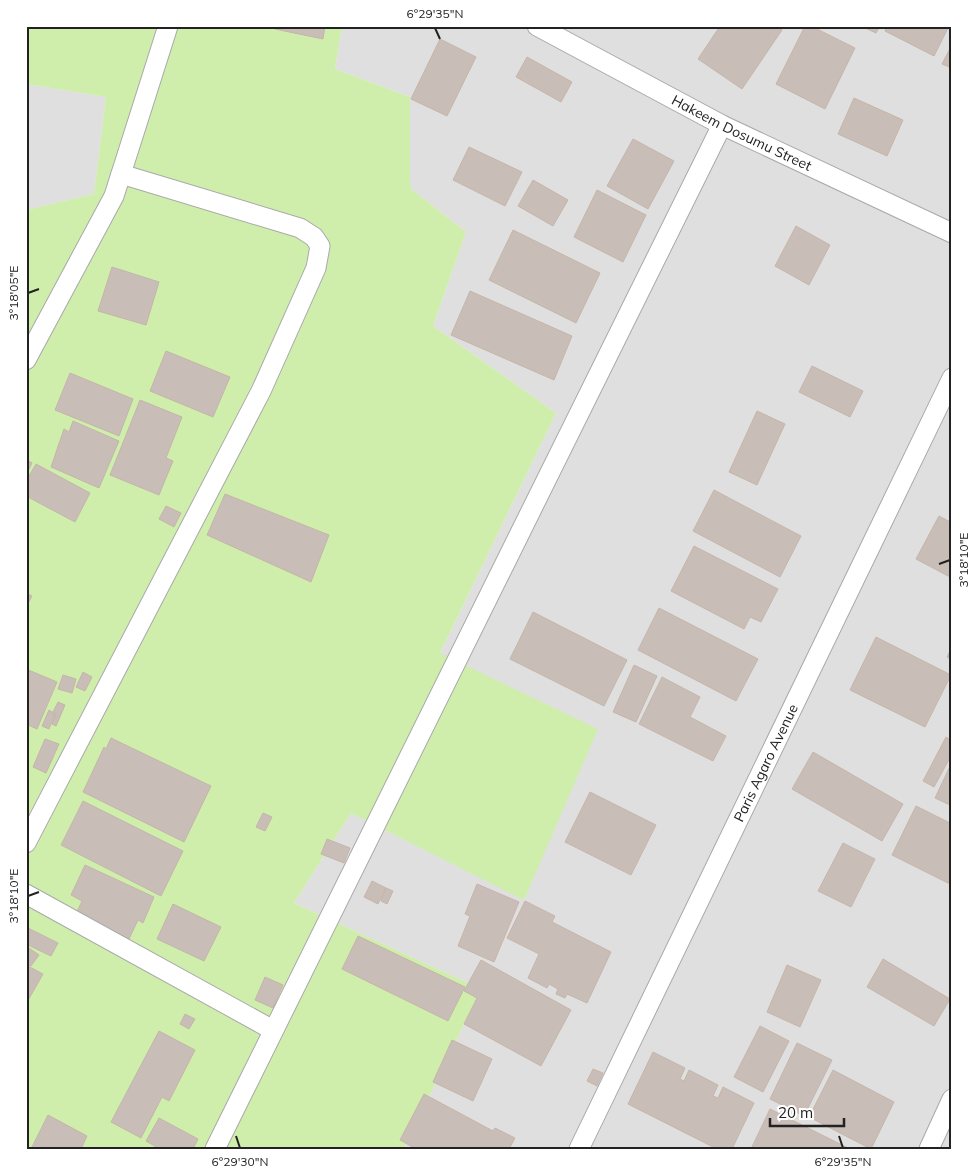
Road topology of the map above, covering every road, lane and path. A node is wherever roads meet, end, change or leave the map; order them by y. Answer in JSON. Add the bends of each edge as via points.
{"nodes":[{"id":1,"x":168,"y":26,"type":"edge"},
{"id":2,"x":537,"y":26,"type":"edge"},
{"id":3,"x":722,"y":125,"type":"junction"},
{"id":4,"x":121,"y":174,"type":"junction"},
{"id":5,"x":952,"y":233,"type":"edge"},
{"id":6,"x":26,"y":360,"type":"edge"},
{"id":7,"x":952,"y":378,"type":"edge"},
{"id":8,"x":26,"y":843,"type":"edge"},
{"id":9,"x":26,"y":894,"type":"edge"},
{"id":10,"x":273,"y":1030,"type":"junction"},
{"id":11,"x":952,"y":1100,"type":"edge"},
{"id":12,"x":215,"y":1149,"type":"edge"},
{"id":13,"x":579,"y":1149,"type":"edge"},
{"id":14,"x":929,"y":1149,"type":"edge"}],
"edges":[{"from":1,"to":4,"type":"street"},
{"from":2,"to":3,"type":"street","name":"Hakeem Dosumu Street"},
{"from":3,"to":5,"type":"street","name":"Hakeem Dosumu Street"},
{"from":3,"to":10,"type":"street"},
{"from":4,"to":6,"type":"street","via":[[114,196]]},
{"from":4,"to":8,"type":"street","via":[[300,228],[314,237],[320,246],[316,268],[262,391]]},
{"from":7,"to":13,"type":"street","name":"Paris Agaro Avenue"},
{"from":9,"to":10,"type":"street"},
{"from":10,"to":12,"type":"street"},
{"from":11,"to":14,"type":"street"}]}
